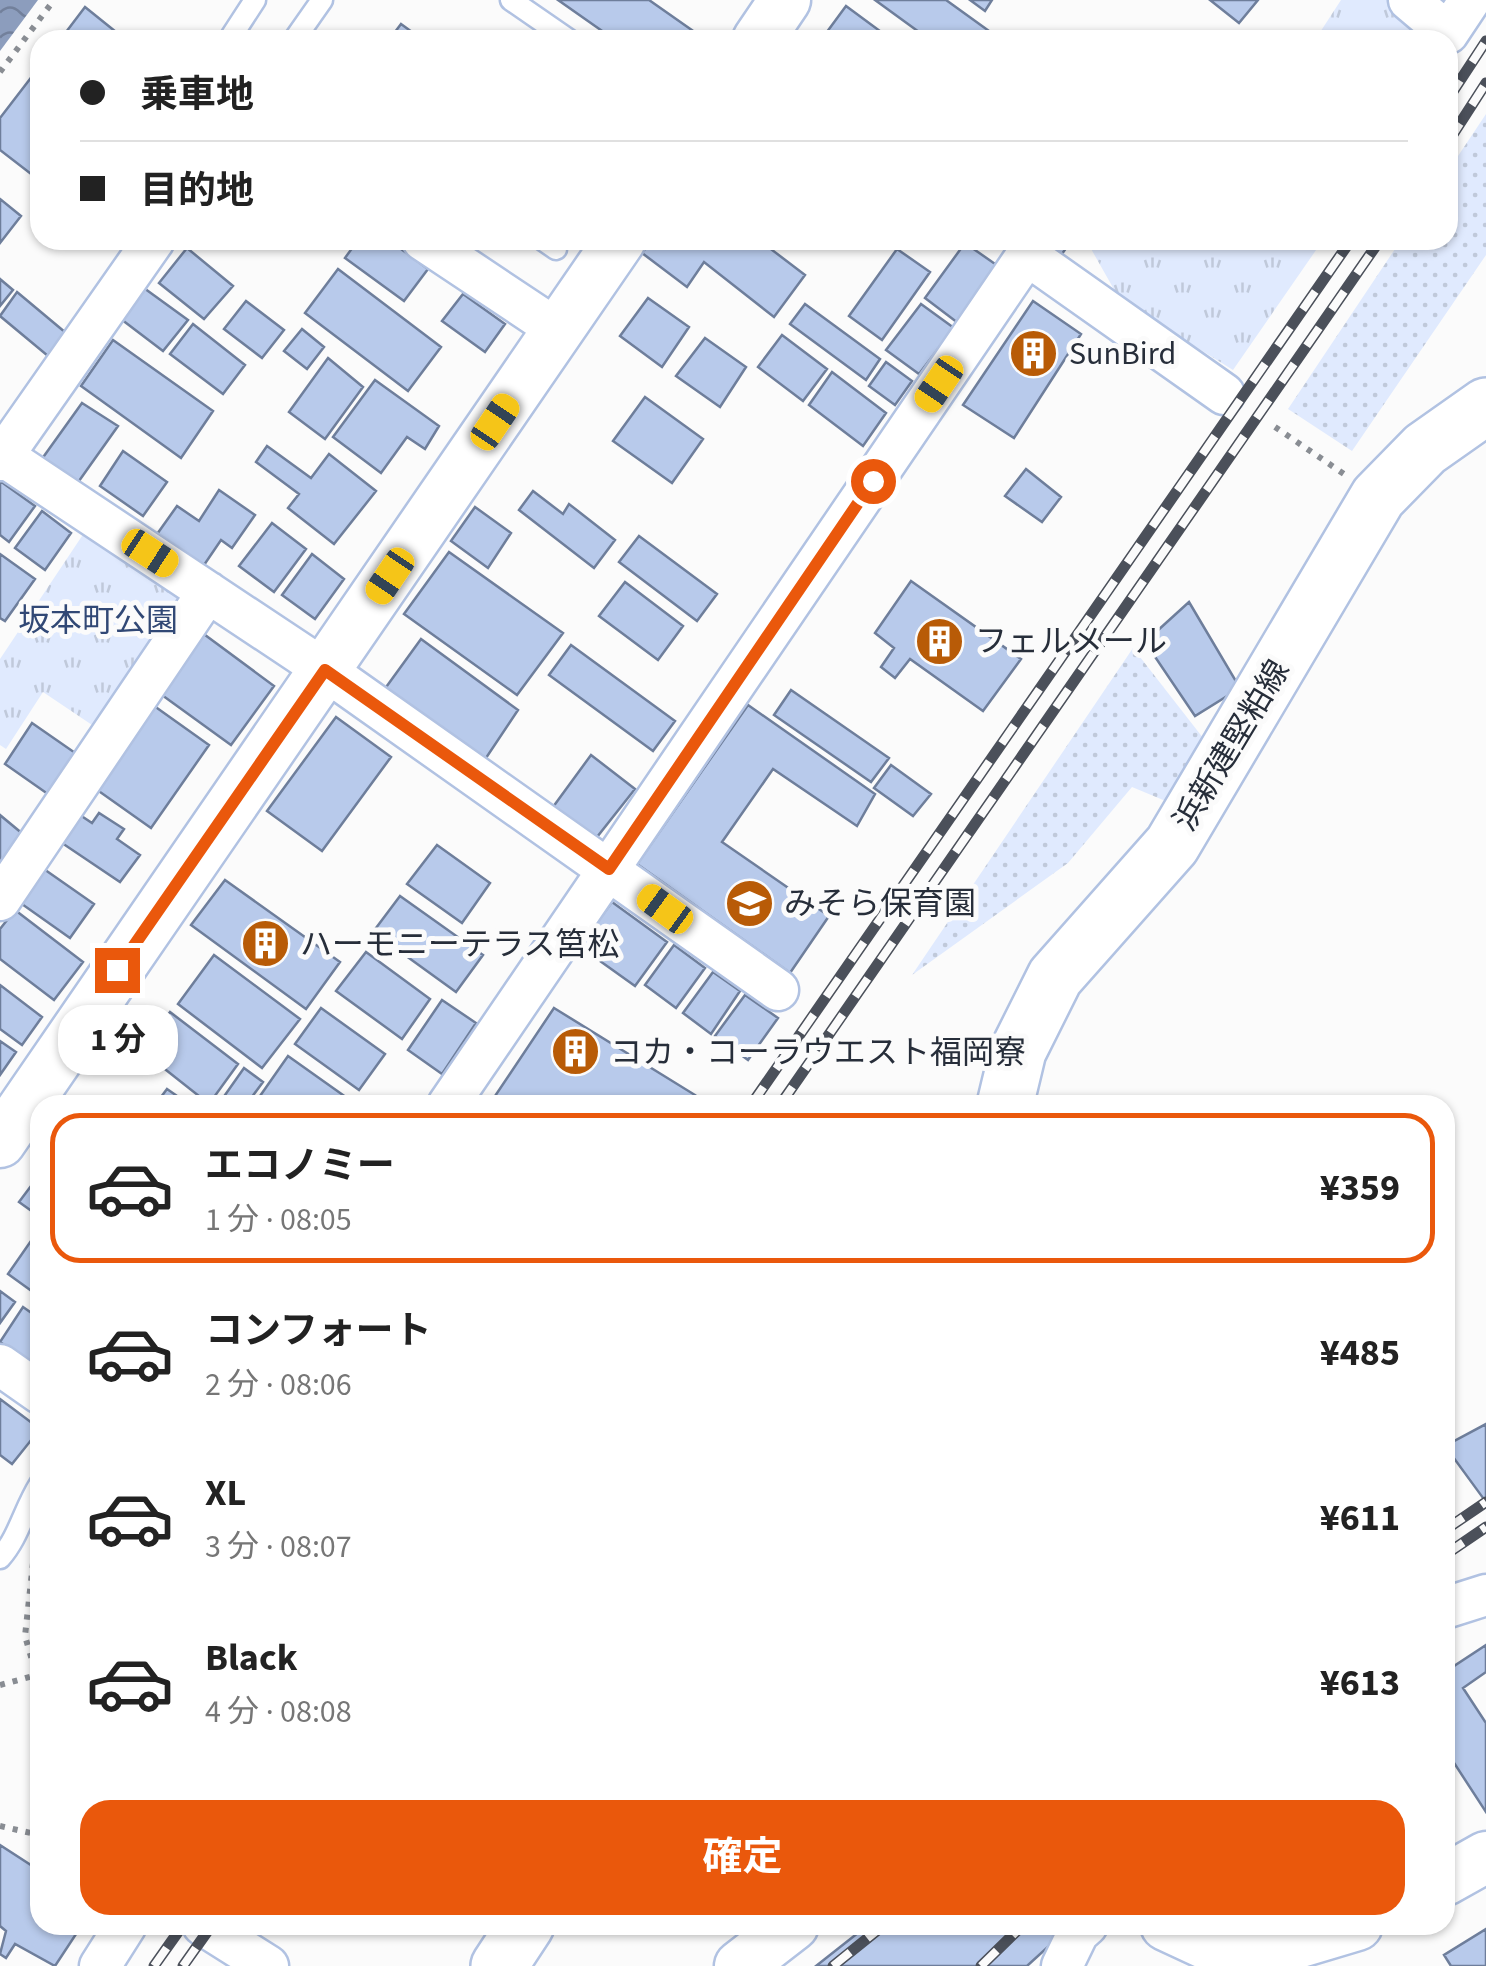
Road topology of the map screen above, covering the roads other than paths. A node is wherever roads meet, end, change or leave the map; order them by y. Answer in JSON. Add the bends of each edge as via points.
{"nodes":[{"id":1,"x":255,"y":0,"type":"edge"},
{"id":2,"x":322,"y":0,"type":"edge"},
{"id":3,"x":511,"y":0,"type":"edge"},
{"id":4,"x":785,"y":0,"type":"edge"},
{"id":5,"x":1409,"y":0,"type":"edge"},
{"id":6,"x":1470,"y":0,"type":"edge"},
{"id":7,"x":236,"y":30,"type":"edge"},
{"id":8,"x":301,"y":30,"type":"edge"},
{"id":9,"x":554,"y":30,"type":"edge"},
{"id":10,"x":765,"y":30,"type":"edge"},
{"id":11,"x":1444,"y":30,"type":"edge"},
{"id":12,"x":1450,"y":30,"type":"edge"},
{"id":13,"x":147,"y":250,"type":"edge"},
{"id":14,"x":438,"y":250,"type":"edge"},
{"id":15,"x":613,"y":250,"type":"edge"},
{"id":16,"x":1015,"y":250,"type":"edge"},
{"id":17,"x":1019,"y":250,"type":"edge"},
{"id":18,"x":558,"y":330,"type":"junction"},
{"id":19,"x":1224,"y":394,"type":"dead end"},
{"id":20,"x":1486,"y":406,"type":"edge"},
{"id":21,"x":1,"y":458,"type":"edge"},
{"id":22,"x":208,"y":592,"type":"junction"},
{"id":23,"x":325,"y":670,"type":"junction"},
{"id":24,"x":609,"y":869,"type":"junction"},
{"id":25,"x":0,"y":900,"type":"edge"},
{"id":26,"x":778,"y":990,"type":"dead end"},
{"id":27,"x":32,"y":1095,"type":"edge"},
{"id":28,"x":455,"y":1095,"type":"edge"},
{"id":29,"x":1007,"y":1095,"type":"edge"},
{"id":30,"x":30,"y":1098,"type":"edge"},
{"id":31,"x":0,"y":1142,"type":"edge"},
{"id":32,"x":0,"y":1365,"type":"edge"},
{"id":33,"x":30,"y":1386,"type":"edge"},
{"id":34,"x":30,"y":1501,"type":"edge"},
{"id":35,"x":0,"y":1558,"type":"edge"},
{"id":36,"x":1486,"y":1594,"type":"edge"},
{"id":37,"x":1455,"y":1605,"type":"edge"},
{"id":38,"x":1486,"y":1856,"type":"edge"},
{"id":39,"x":1455,"y":1874,"type":"edge"},
{"id":40,"x":120,"y":1935,"type":"edge"},
{"id":41,"x":219,"y":1935,"type":"edge"},
{"id":42,"x":520,"y":1935,"type":"edge"},
{"id":43,"x":781,"y":1935,"type":"edge"},
{"id":44,"x":1081,"y":1935,"type":"edge"},
{"id":45,"x":1187,"y":1935,"type":"edge"},
{"id":46,"x":1323,"y":1935,"type":"edge"},
{"id":47,"x":100,"y":1966,"type":"edge"},
{"id":48,"x":268,"y":1966,"type":"edge"},
{"id":49,"x":500,"y":1966,"type":"edge"},
{"id":50,"x":740,"y":1966,"type":"edge"},
{"id":51,"x":1062,"y":1966,"type":"edge"}],
"edges":[{"from":1,"to":7,"type":"lane"},
{"from":2,"to":8,"type":"lane"},
{"from":3,"to":9,"type":"lane"},
{"from":4,"to":10,"type":"street"},
{"from":5,"to":11,"type":"street"},
{"from":6,"to":12,"type":"street"},
{"from":13,"to":21,"type":"street"},
{"from":14,"to":18,"type":"street"},
{"from":15,"to":18,"type":"street"},
{"from":16,"to":24,"type":"street"},
{"from":17,"to":19,"type":"street"},
{"from":18,"to":23,"type":"street"},
{"from":20,"to":29,"type":"main road","name":"浜新建堅粕線","via":[[1425,449],[1378,498],[1172,845],[1055,977],[1018,1051]]},
{"from":21,"to":22,"type":"street"},
{"from":22,"to":23,"type":"street"},
{"from":22,"to":25,"type":"street"},
{"from":23,"to":24,"type":"street"},
{"from":23,"to":27,"type":"street"},
{"from":24,"to":26,"type":"street"},
{"from":24,"to":28,"type":"street"},
{"from":30,"to":31,"type":"street"},
{"from":32,"to":33,"type":"street"},
{"from":34,"to":35,"type":"lane","via":[[16,1541]]},
{"from":36,"to":37,"type":"street"},
{"from":38,"to":39,"type":"street"},
{"from":40,"to":47,"type":"street"},
{"from":41,"to":48,"type":"street"},
{"from":42,"to":49,"type":"main road"},
{"from":43,"to":50,"type":"street"},
{"from":44,"to":51,"type":"street"},
{"from":45,"to":46,"type":"street","via":[[1226,1953]]}]}
